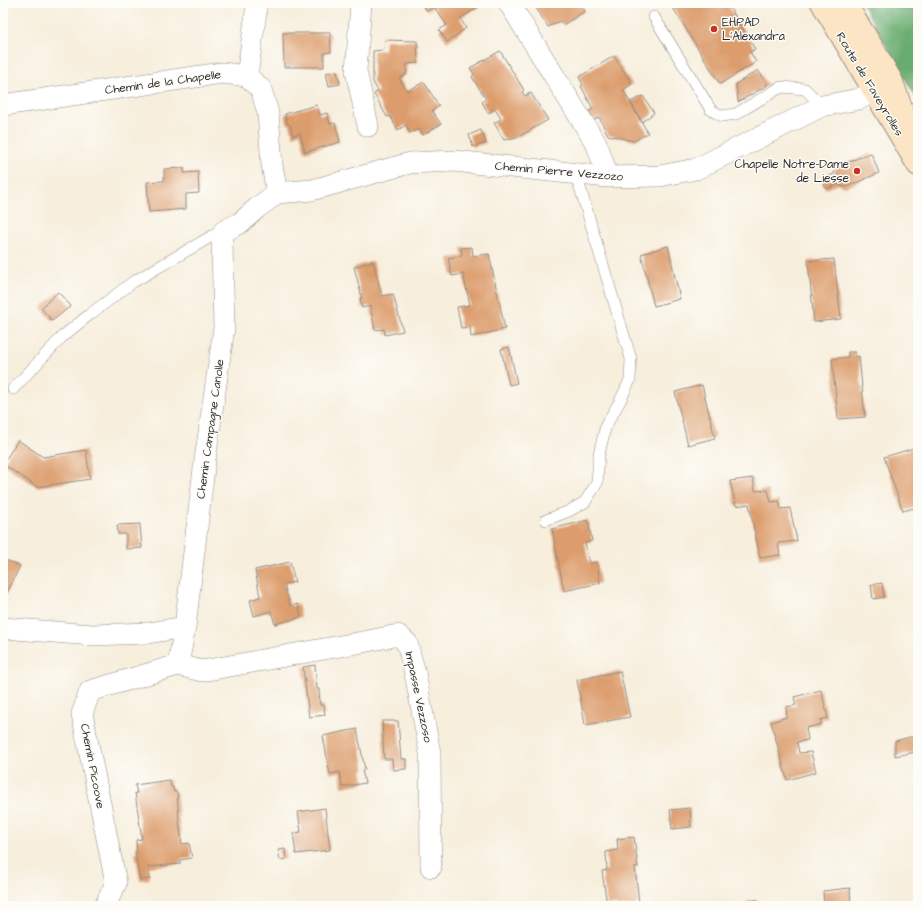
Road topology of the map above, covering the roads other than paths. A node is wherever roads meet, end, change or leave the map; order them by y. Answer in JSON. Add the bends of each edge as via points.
{"nodes":[{"id":1,"x":256,"y":3,"type":"edge"},
{"id":2,"x":361,"y":3,"type":"edge"},
{"id":3,"x":509,"y":3,"type":"edge"},
{"id":4,"x":822,"y":3,"type":"edge"},
{"id":5,"x":845,"y":3,"type":"edge"},
{"id":6,"x":654,"y":17,"type":"dead end"},
{"id":7,"x":247,"y":76,"type":"junction"},
{"id":8,"x":883,"y":87,"type":"junction"},
{"id":9,"x":3,"y":105,"type":"edge"},
{"id":10,"x":822,"y":106,"type":"junction"},
{"id":11,"x":368,"y":126,"type":"dead end"},
{"id":12,"x":918,"y":155,"type":"edge"},
{"id":13,"x":918,"y":165,"type":"edge"},
{"id":14,"x":576,"y":174,"type":"junction"},
{"id":15,"x":608,"y":177,"type":"junction"},
{"id":16,"x":277,"y":193,"type":"junction"},
{"id":17,"x":224,"y":231,"type":"junction"},
{"id":18,"x":12,"y":389,"type":"dead end"},
{"id":19,"x":546,"y":520,"type":"dead end"},
{"id":20,"x":185,"y":627,"type":"junction"},
{"id":21,"x":3,"y":628,"type":"edge"},
{"id":22,"x":178,"y":665,"type":"junction"},
{"id":23,"x":431,"y":867,"type":"dead end"},
{"id":24,"x":105,"y":906,"type":"edge"}],
"edges":[{"from":1,"to":7,"type":"street"},
{"from":2,"to":11,"type":"street","via":[[356,71]]},
{"from":3,"to":15,"type":"street","via":[[597,145]]},
{"from":4,"to":8,"type":"main road","name":"Route de Faveyrolles"},
{"from":5,"to":8,"type":"main road","name":"Route de Faveyrolles","via":[[872,47]]},
{"from":6,"to":10,"type":"lane","via":[[711,110],[722,116],[736,114],[781,87],[805,89]]},
{"from":7,"to":9,"type":"street","name":"Chemin de la Chapelle","via":[[222,73]]},
{"from":7,"to":16,"type":"street","via":[[261,89],[268,113]]},
{"from":8,"to":10,"type":"street","name":"Chemin Pierre Vezzozo","via":[[860,99]]},
{"from":8,"to":12,"type":"main road","name":"Route de Faveyrolles"},
{"from":8,"to":13,"type":"main road","name":"Route de Faveyrolles"},
{"from":10,"to":15,"type":"street","name":"Chemin Pierre Vezzozo","via":[[696,169],[660,176]]},
{"from":14,"to":15,"type":"street","name":"Chemin Pierre Vezzozo"},
{"from":14,"to":16,"type":"street","name":"Chemin Pierre Vezzozo","via":[[454,161],[410,163],[312,190]]},
{"from":14,"to":19,"type":"lane","via":[[631,360],[630,380],[606,425],[599,454],[597,483],[585,502]]},
{"from":16,"to":17,"type":"street","via":[[240,223]]},
{"from":17,"to":18,"type":"lane","via":[[133,282],[63,336]]},
{"from":17,"to":20,"type":"street","name":"Chemin Campagne Canolle","via":[[224,328]]},
{"from":20,"to":21,"type":"street","via":[[148,633],[92,635]]},
{"from":20,"to":22,"type":"street","name":"Chemin Campagne Canolle"},
{"from":22,"to":23,"type":"street","name":"Impasse Vezzoso","via":[[202,671],[398,635],[407,643],[416,673],[430,753]]},
{"from":22,"to":24,"type":"street","name":"Chemin Picoove","via":[[90,691],[82,714],[116,883]]}]}
